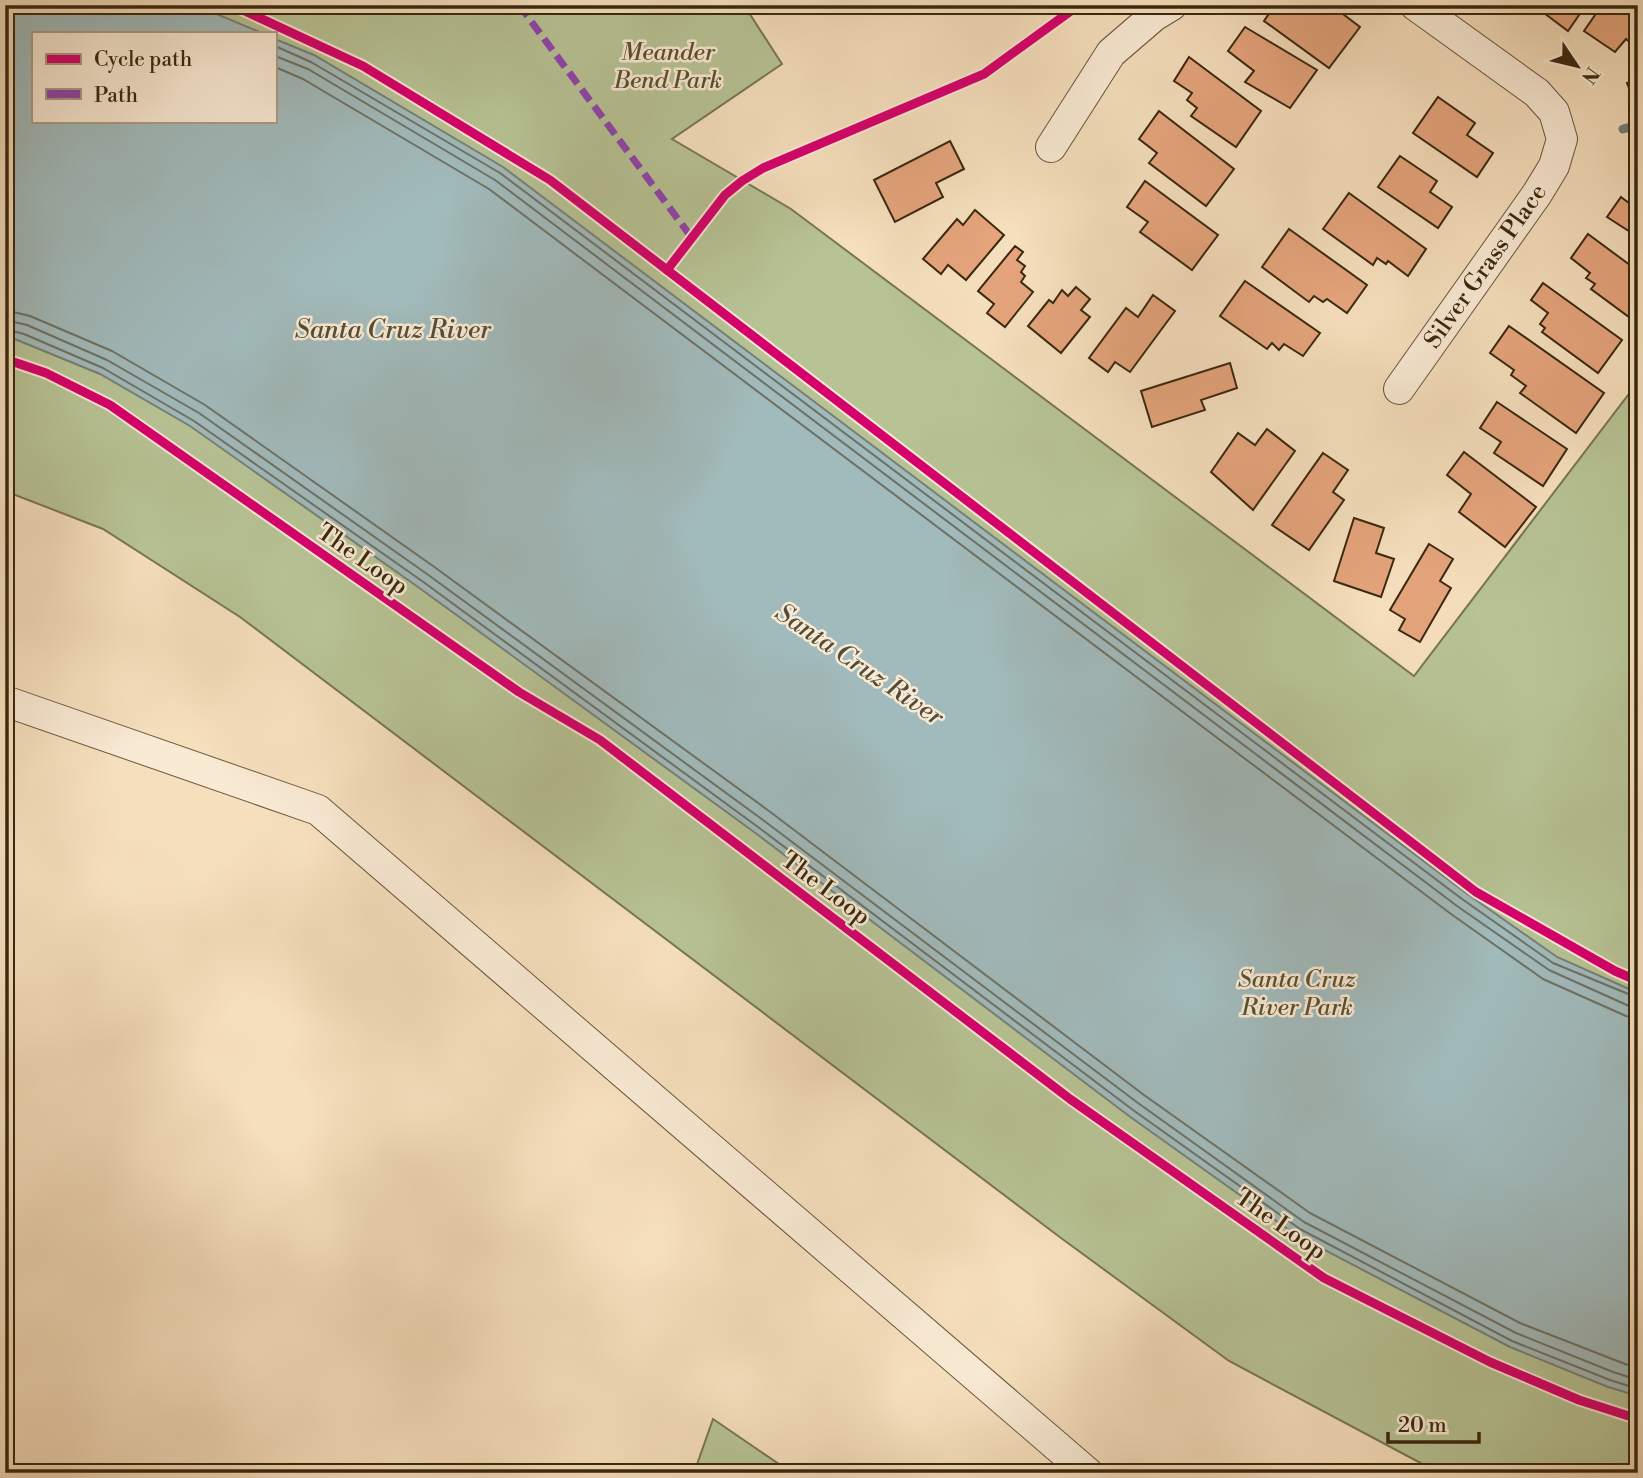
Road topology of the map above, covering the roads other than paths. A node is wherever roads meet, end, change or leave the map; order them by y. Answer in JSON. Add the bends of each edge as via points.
{"nodes":[{"id":1,"x":1172,"y":5,"type":"edge"},
{"id":2,"x":1415,"y":5,"type":"edge"},
{"id":3,"x":1051,"y":147,"type":"dead end"},
{"id":4,"x":1399,"y":389,"type":"dead end"},
{"id":5,"x":5,"y":701,"type":"edge"},
{"id":6,"x":1088,"y":1473,"type":"edge"}],
"edges":[{"from":1,"to":3,"type":"street","via":[[1111,53]]},
{"from":2,"to":4,"type":"street","name":"Silver Grass Place","via":[[1537,93],[1566,133],[1537,194]]},
{"from":5,"to":6,"type":"street","via":[[318,810]]}]}
